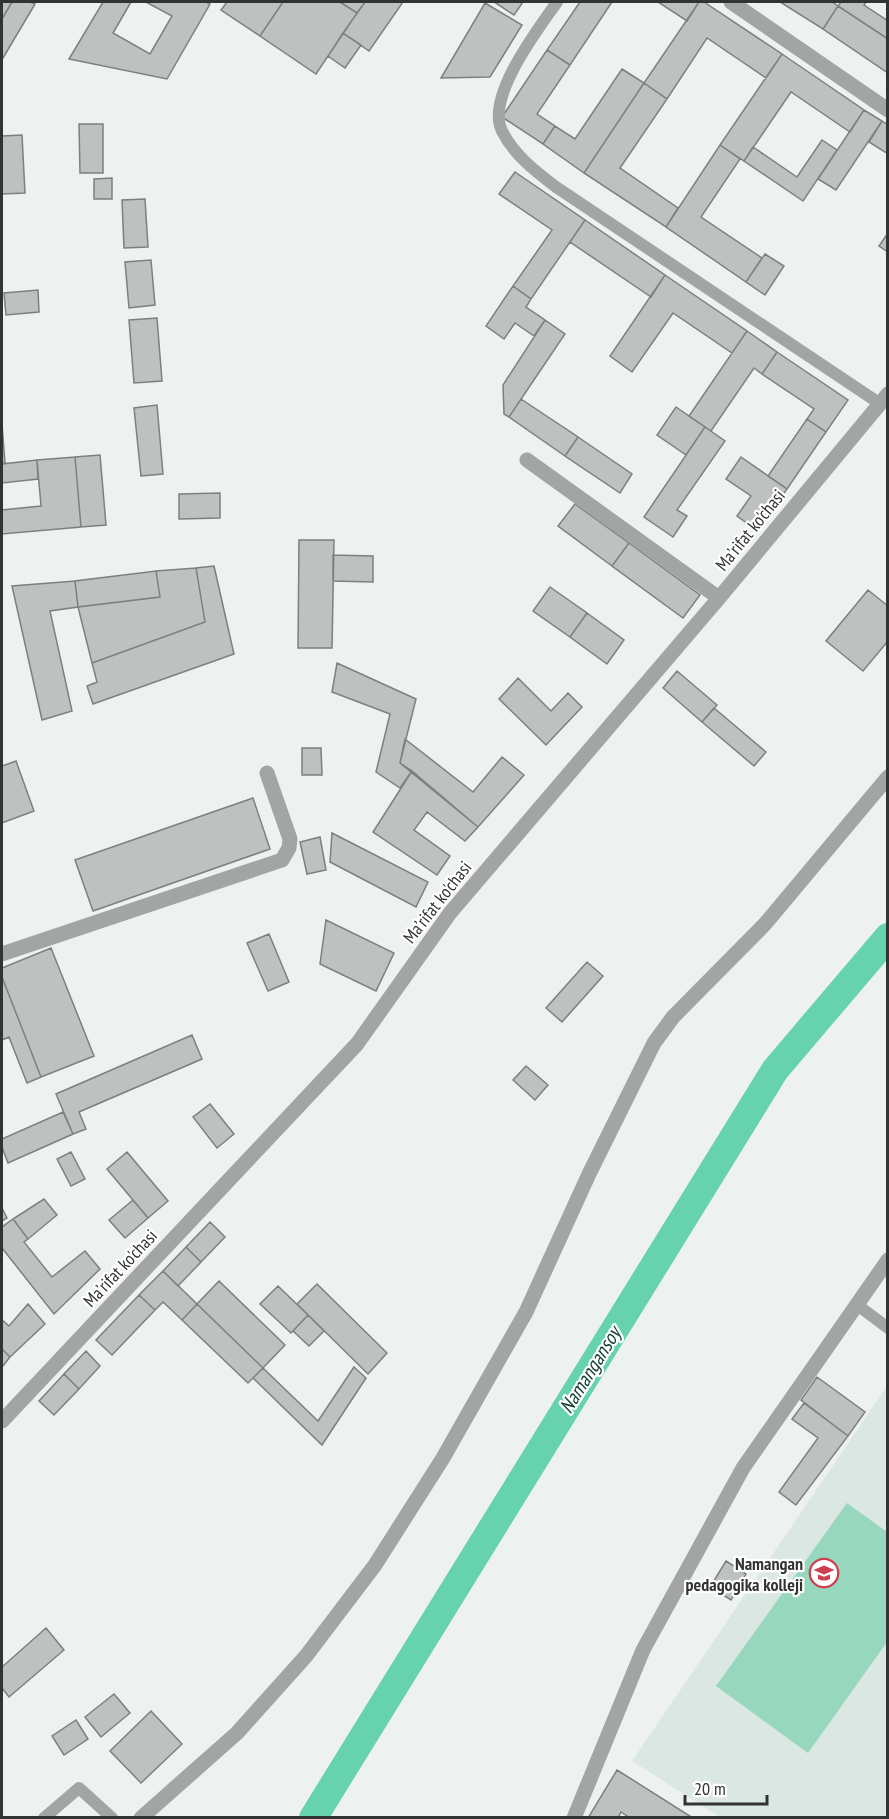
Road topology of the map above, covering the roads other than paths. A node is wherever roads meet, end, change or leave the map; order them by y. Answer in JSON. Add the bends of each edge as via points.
{"nodes":[{"id":1,"x":557,"y":2,"type":"edge"},
{"id":2,"x":731,"y":2,"type":"edge"},
{"id":3,"x":888,"y":110,"type":"edge"},
{"id":4,"x":883,"y":399,"type":"edge"},
{"id":5,"x":527,"y":460,"type":"dead end"},
{"id":6,"x":719,"y":598,"type":"junction"},
{"id":7,"x":267,"y":773,"type":"dead end"},
{"id":8,"x":888,"y":777,"type":"edge"},
{"id":9,"x":2,"y":954,"type":"edge"},
{"id":10,"x":888,"y":1260,"type":"edge"},
{"id":11,"x":856,"y":1304,"type":"junction"},
{"id":12,"x":888,"y":1328,"type":"edge"},
{"id":13,"x":2,"y":1421,"type":"edge"},
{"id":14,"x":44,"y":1818,"type":"edge"},
{"id":15,"x":112,"y":1818,"type":"edge"},
{"id":16,"x":141,"y":1818,"type":"edge"},
{"id":17,"x":574,"y":1818,"type":"edge"}],
"edges":[{"from":1,"to":4,"type":"lane","via":[[514,64],[500,111],[500,129],[528,166]]},
{"from":2,"to":3,"type":"street"},
{"from":4,"to":6,"type":"street","name":"Maʼrifat ko'chasi"},
{"from":5,"to":6,"type":"street"},
{"from":6,"to":13,"type":"street","name":"Maʼrifat ko'chasi","via":[[450,913],[357,1044]]},
{"from":7,"to":9,"type":"street","via":[[290,839],[290,848],[282,860]]},
{"from":8,"to":16,"type":"street","via":[[765,924],[673,1017],[654,1042],[526,1312],[443,1458],[375,1564],[306,1656],[237,1733]]},
{"from":10,"to":11,"type":"street"},
{"from":11,"to":12,"type":"lane"},
{"from":11,"to":17,"type":"street","via":[[743,1468],[643,1650]]},
{"from":14,"to":15,"type":"lane","via":[[79,1788]]}]}
